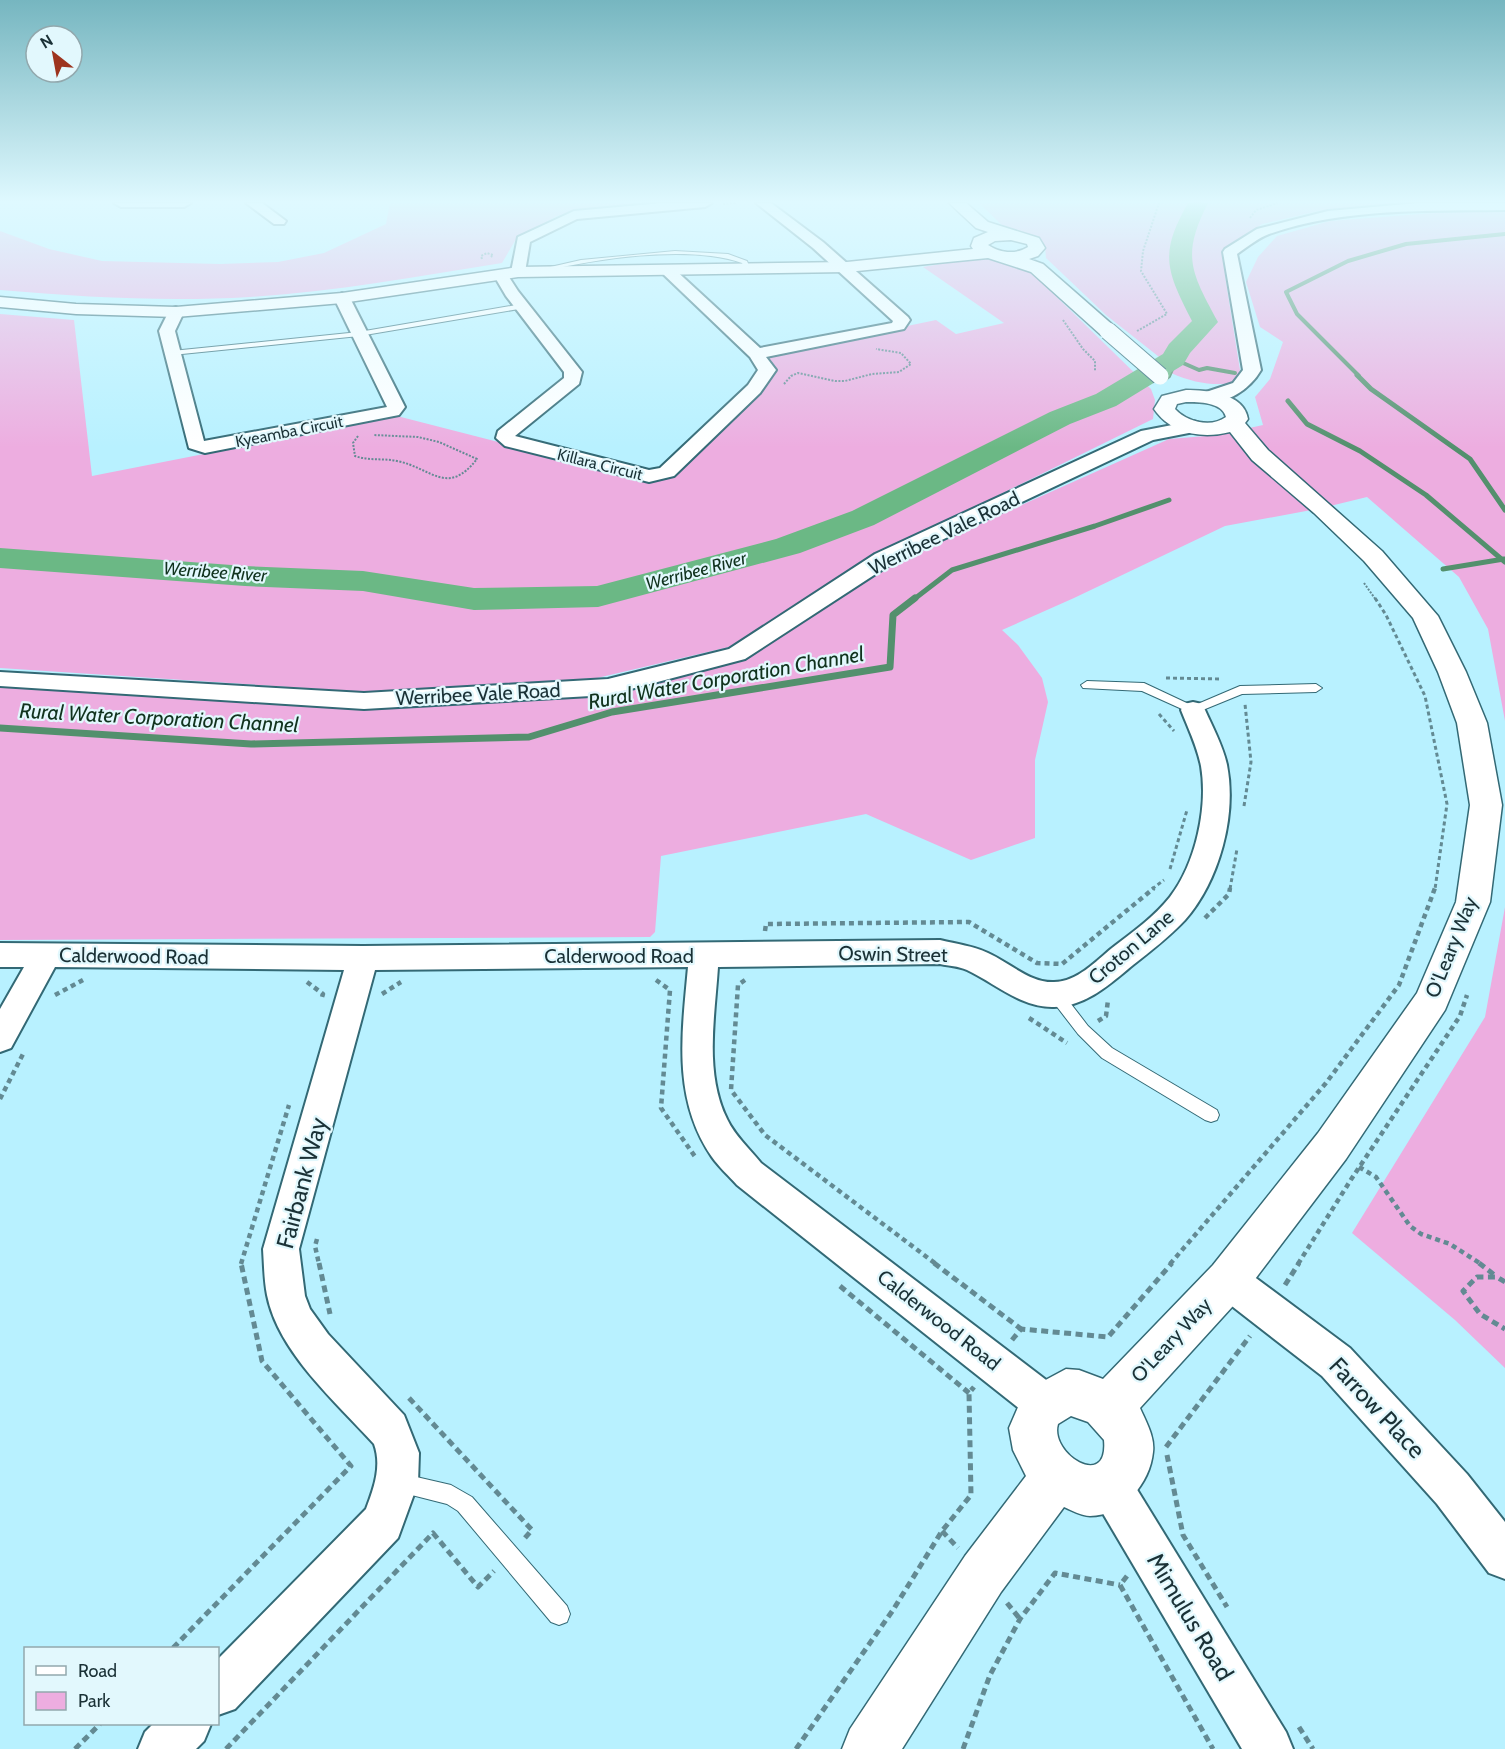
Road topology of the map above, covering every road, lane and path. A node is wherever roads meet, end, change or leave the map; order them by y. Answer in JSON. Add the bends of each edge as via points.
{"nodes":[{"id":1,"x":430,"y":285,"type":"edge"},
{"id":2,"x":507,"y":285,"type":"edge"},
{"id":3,"x":683,"y":285,"type":"edge"},
{"id":4,"x":858,"y":285,"type":"edge"},
{"id":5,"x":1059,"y":285,"type":"edge"},
{"id":6,"x":1149,"y":285,"type":"edge"},
{"id":7,"x":1236,"y":285,"type":"edge"},
{"id":8,"x":342,"y":298,"type":"junction"},
{"id":9,"x":0,"y":302,"type":"edge"},
{"id":10,"x":522,"y":306,"type":"junction"},
{"id":11,"x":176,"y":312,"type":"junction"},
{"id":12,"x":1133,"y":332,"type":"dead end"},
{"id":13,"x":359,"y":334,"type":"junction"},
{"id":14,"x":869,"y":349,"type":"dead end"},
{"id":15,"x":172,"y":353,"type":"junction"},
{"id":16,"x":1090,"y":353,"type":"dead end"},
{"id":17,"x":756,"y":354,"type":"junction"},
{"id":18,"x":1095,"y":371,"type":"dead end"},
{"id":19,"x":1160,"y":376,"type":"junction"},
{"id":20,"x":759,"y":382,"type":"junction"},
{"id":21,"x":1203,"y":397,"type":"junction"},
{"id":22,"x":1235,"y":406,"type":"junction"},
{"id":23,"x":1168,"y":407,"type":"junction"},
{"id":24,"x":334,"y":422,"type":"junction"},
{"id":25,"x":1200,"y":428,"type":"junction"},
{"id":26,"x":371,"y":435,"type":"dead end"},
{"id":27,"x":1148,"y":435,"type":"junction"},
{"id":28,"x":1260,"y":455,"type":"junction"},
{"id":29,"x":1360,"y":579,"type":"dead end"},
{"id":30,"x":0,"y":679,"type":"edge"},
{"id":31,"x":1233,"y":679,"type":"dead end"},
{"id":32,"x":1087,"y":686,"type":"dead end"},
{"id":33,"x":1144,"y":687,"type":"junction"},
{"id":34,"x":1316,"y":688,"type":"dead end"},
{"id":35,"x":1193,"y":710,"type":"junction"},
{"id":36,"x":1178,"y":735,"type":"dead end"},
{"id":37,"x":1189,"y":804,"type":"dead end"},
{"id":38,"x":762,"y":953,"type":"junction"},
{"id":39,"x":0,"y":955,"type":"edge"},
{"id":40,"x":46,"y":955,"type":"junction"},
{"id":41,"x":704,"y":955,"type":"junction"},
{"id":42,"x":363,"y":958,"type":"junction"},
{"id":43,"x":647,"y":974,"type":"dead end"},
{"id":44,"x":88,"y":977,"type":"dead end"},
{"id":45,"x":410,"y":977,"type":"dead end"},
{"id":46,"x":304,"y":980,"type":"dead end"},
{"id":47,"x":1056,"y":995,"type":"junction"},
{"id":48,"x":52,"y":997,"type":"dead end"},
{"id":49,"x":379,"y":1005,"type":"dead end"},
{"id":50,"x":319,"y":1006,"type":"dead end"},
{"id":51,"x":1020,"y":1012,"type":"dead end"},
{"id":52,"x":13,"y":1043,"type":"edge"},
{"id":53,"x":1069,"y":1044,"type":"dead end"},
{"id":54,"x":292,"y":1096,"type":"dead end"},
{"id":55,"x":0,"y":1099,"type":"edge"},
{"id":56,"x":1211,"y":1115,"type":"dead end"},
{"id":57,"x":700,"y":1164,"type":"dead end"},
{"id":58,"x":1359,"y":1167,"type":"dead end"},
{"id":59,"x":318,"y":1235,"type":"dead end"},
{"id":60,"x":1497,"y":1277,"type":"junction"},
{"id":61,"x":833,"y":1280,"type":"dead end"},
{"id":62,"x":1228,"y":1280,"type":"junction"},
{"id":63,"x":1505,"y":1282,"type":"edge"},
{"id":64,"x":331,"y":1317,"type":"dead end"},
{"id":65,"x":1021,"y":1329,"type":"junction"},
{"id":66,"x":1505,"y":1329,"type":"edge"},
{"id":67,"x":994,"y":1362,"type":"junction"},
{"id":68,"x":404,"y":1393,"type":"dead end"},
{"id":69,"x":969,"y":1394,"type":"junction"},
{"id":70,"x":1044,"y":1403,"type":"junction"},
{"id":71,"x":1108,"y":1408,"type":"junction"},
{"id":72,"x":1055,"y":1478,"type":"junction"},
{"id":73,"x":397,"y":1483,"type":"junction"},
{"id":74,"x":1110,"y":1485,"type":"junction"},
{"id":75,"x":508,"y":1555,"type":"junction"},
{"id":76,"x":1505,"y":1557,"type":"edge"},
{"id":77,"x":1120,"y":1585,"type":"dead end"},
{"id":78,"x":559,"y":1614,"type":"dead end"},
{"id":79,"x":174,"y":1647,"type":"edge"},
{"id":80,"x":219,"y":1691,"type":"edge"},
{"id":81,"x":99,"y":1725,"type":"edge"},
{"id":82,"x":186,"y":1725,"type":"edge"},
{"id":83,"x":75,"y":1749,"type":"edge"},
{"id":84,"x":162,"y":1749,"type":"edge"},
{"id":85,"x":226,"y":1749,"type":"edge"},
{"id":86,"x":796,"y":1749,"type":"edge"},
{"id":87,"x":870,"y":1749,"type":"edge"},
{"id":88,"x":963,"y":1749,"type":"edge"},
{"id":89,"x":1269,"y":1749,"type":"edge"}],
"edges":[{"from":1,"to":8,"type":"street"},
{"from":2,"to":10,"type":"street","name":"Killara Circuit"},
{"from":3,"to":17,"type":"street"},
{"from":4,"to":17,"type":"street","via":[[902,320],[898,326]]},
{"from":5,"to":19,"type":"street","bridge":true},
{"from":6,"to":12,"type":"path","via":[[1167,314]]},
{"from":7,"to":22,"type":"street","via":[[1252,370]]},
{"from":8,"to":11,"type":"street"},
{"from":8,"to":13,"type":"street","name":"Kyeamba Circuit"},
{"from":9,"to":11,"type":"street"},
{"from":10,"to":13,"type":"lane"},
{"from":10,"to":20,"type":"street","name":"Killara Circuit","via":[[573,372],[573,380],[505,435],[512,442],[659,476],[668,472]]},
{"from":11,"to":15,"type":"street","name":"Kyeamba Circuit","via":[[167,331]]},
{"from":13,"to":15,"type":"lane"},
{"from":13,"to":24,"type":"street","name":"Kyeamba Circuit","via":[[396,407],[393,411]]},
{"from":14,"to":20,"type":"path","via":[[901,353],[911,364],[906,370],[847,380],[800,373],[793,374],[781,387]]},
{"from":15,"to":24,"type":"street","name":"Kyeamba Circuit","via":[[196,444],[205,447]]},
{"from":16,"to":18,"type":"path"},
{"from":17,"to":20,"type":"street","via":[[767,370]]},
{"from":19,"to":21,"type":"street"},
{"from":19,"to":23,"type":"street","via":[[1169,392]]},
{"from":21,"to":22,"type":"street"},
{"from":21,"to":23,"type":"street"},
{"from":22,"to":25,"type":"street","via":[[1219,428]]},
{"from":22,"to":28,"type":"street","name":"O'Leary Way"},
{"from":23,"to":25,"type":"street","name":"O'Leary Way","via":[[1172,419]]},
{"from":23,"to":27,"type":"street","name":"Werribee Vale Road"},
{"from":24,"to":26,"type":"path","via":[[340,430],[359,434],[353,449],[355,456],[365,460],[402,462],[428,475],[451,480],[467,472],[477,459],[418,436]]},
{"from":25,"to":27,"type":"street","name":"Werribee Vale Road"},
{"from":25,"to":28,"type":"street","name":"O'Leary Way"},
{"from":27,"to":30,"type":"street","name":"Werribee Vale Road","via":[[883,559],[737,654],[608,687],[364,701]]},
{"from":28,"to":62,"type":"street","name":"O'Leary Way","via":[[1373,556],[1425,616],[1472,723],[1486,805],[1473,902],[1432,1000],[1332,1146]]},
{"from":29,"to":65,"type":"path","via":[[1386,615],[1425,696],[1447,804],[1434,895],[1399,986],[1326,1083],[1108,1337]]},
{"from":31,"to":33,"type":"path","via":[[1141,677]]},
{"from":32,"to":33,"type":"lane"},
{"from":33,"to":35,"type":"lane"},
{"from":33,"to":36,"type":"path","via":[[1147,700]]},
{"from":34,"to":35,"type":"lane","via":[[1240,690]]},
{"from":35,"to":47,"type":"street","name":"Croton Lane","via":[[1211,753],[1215,776],[1211,836],[1196,884],[1153,933],[1084,988]]},
{"from":37,"to":38,"type":"path","via":[[1167,878],[1062,964],[1037,963],[969,922],[766,924]]},
{"from":38,"to":41,"type":"street","name":"Oswin Street"},
{"from":38,"to":47,"type":"street","name":"Oswin Street","via":[[939,952],[968,957],[1021,987]]},
{"from":38,"to":65,"type":"path","via":[[762,968],[738,985],[731,1090],[765,1135]]},
{"from":39,"to":40,"type":"street","name":"Calderwood Road"},
{"from":40,"to":42,"type":"street","name":"Calderwood Road"},
{"from":40,"to":52,"type":"street"},
{"from":41,"to":42,"type":"street","name":"Calderwood Road"},
{"from":41,"to":67,"type":"street","name":"Calderwood Road","via":[[697,1070],[703,1101],[723,1144],[749,1174]]},
{"from":42,"to":73,"type":"street","name":"Fairbank Way","via":[[281,1249],[286,1296],[295,1322],[389,1430],[398,1453]]},
{"from":43,"to":57,"type":"path","via":[[670,990],[661,1108]]},
{"from":44,"to":48,"type":"path"},
{"from":45,"to":49,"type":"path","via":[[382,993]]},
{"from":46,"to":50,"type":"path","via":[[323,994]]},
{"from":47,"to":56,"type":"lane","via":[[1107,1053]]},
{"from":51,"to":53,"type":"path"},
{"from":52,"to":55,"type":"path"},
{"from":54,"to":79,"type":"path","via":[[241,1264],[262,1361],[351,1466]]},
{"from":58,"to":60,"type":"path","via":[[1376,1177],[1410,1226],[1450,1244]]},
{"from":59,"to":64,"type":"path","via":[[315,1246]]},
{"from":60,"to":63,"type":"path"},
{"from":60,"to":66,"type":"path","via":[[1477,1278],[1463,1291],[1486,1321]]},
{"from":61,"to":69,"type":"path"},
{"from":62,"to":71,"type":"street","name":"O'Leary Way"},
{"from":62,"to":76,"type":"street","name":"Farrow Place","via":[[1336,1362],[1452,1489]]},
{"from":65,"to":67,"type":"path"},
{"from":67,"to":69,"type":"path"},
{"from":67,"to":70,"type":"street","name":"Calderwood Road"},
{"from":68,"to":75,"type":"path","via":[[532,1530]]},
{"from":69,"to":86,"type":"path","via":[[971,1495],[942,1531],[893,1610]]},
{"from":70,"to":71,"type":"street","via":[[1066,1392],[1078,1392]]},
{"from":70,"to":72,"type":"street","via":[[1033,1431],[1035,1448]]},
{"from":71,"to":74,"type":"street","via":[[1116,1414],[1129,1446],[1121,1476]]},
{"from":72,"to":74,"type":"street","via":[[1083,1490]]},
{"from":72,"to":87,"type":"street","via":[[983,1574]]},
{"from":73,"to":75,"type":"lane","via":[[451,1495],[465,1504]]},
{"from":73,"to":80,"type":"street","name":"Fairbank Way","via":[[383,1523]]},
{"from":74,"to":89,"type":"street","name":"Mimulus Road"},
{"from":75,"to":78,"type":"lane"},
{"from":75,"to":85,"type":"path","via":[[478,1587],[433,1533]]},
{"from":77,"to":88,"type":"path","via":[[1055,1574],[1020,1619],[990,1675]]},
{"from":81,"to":83,"type":"path"},
{"from":82,"to":84,"type":"street"}]}
